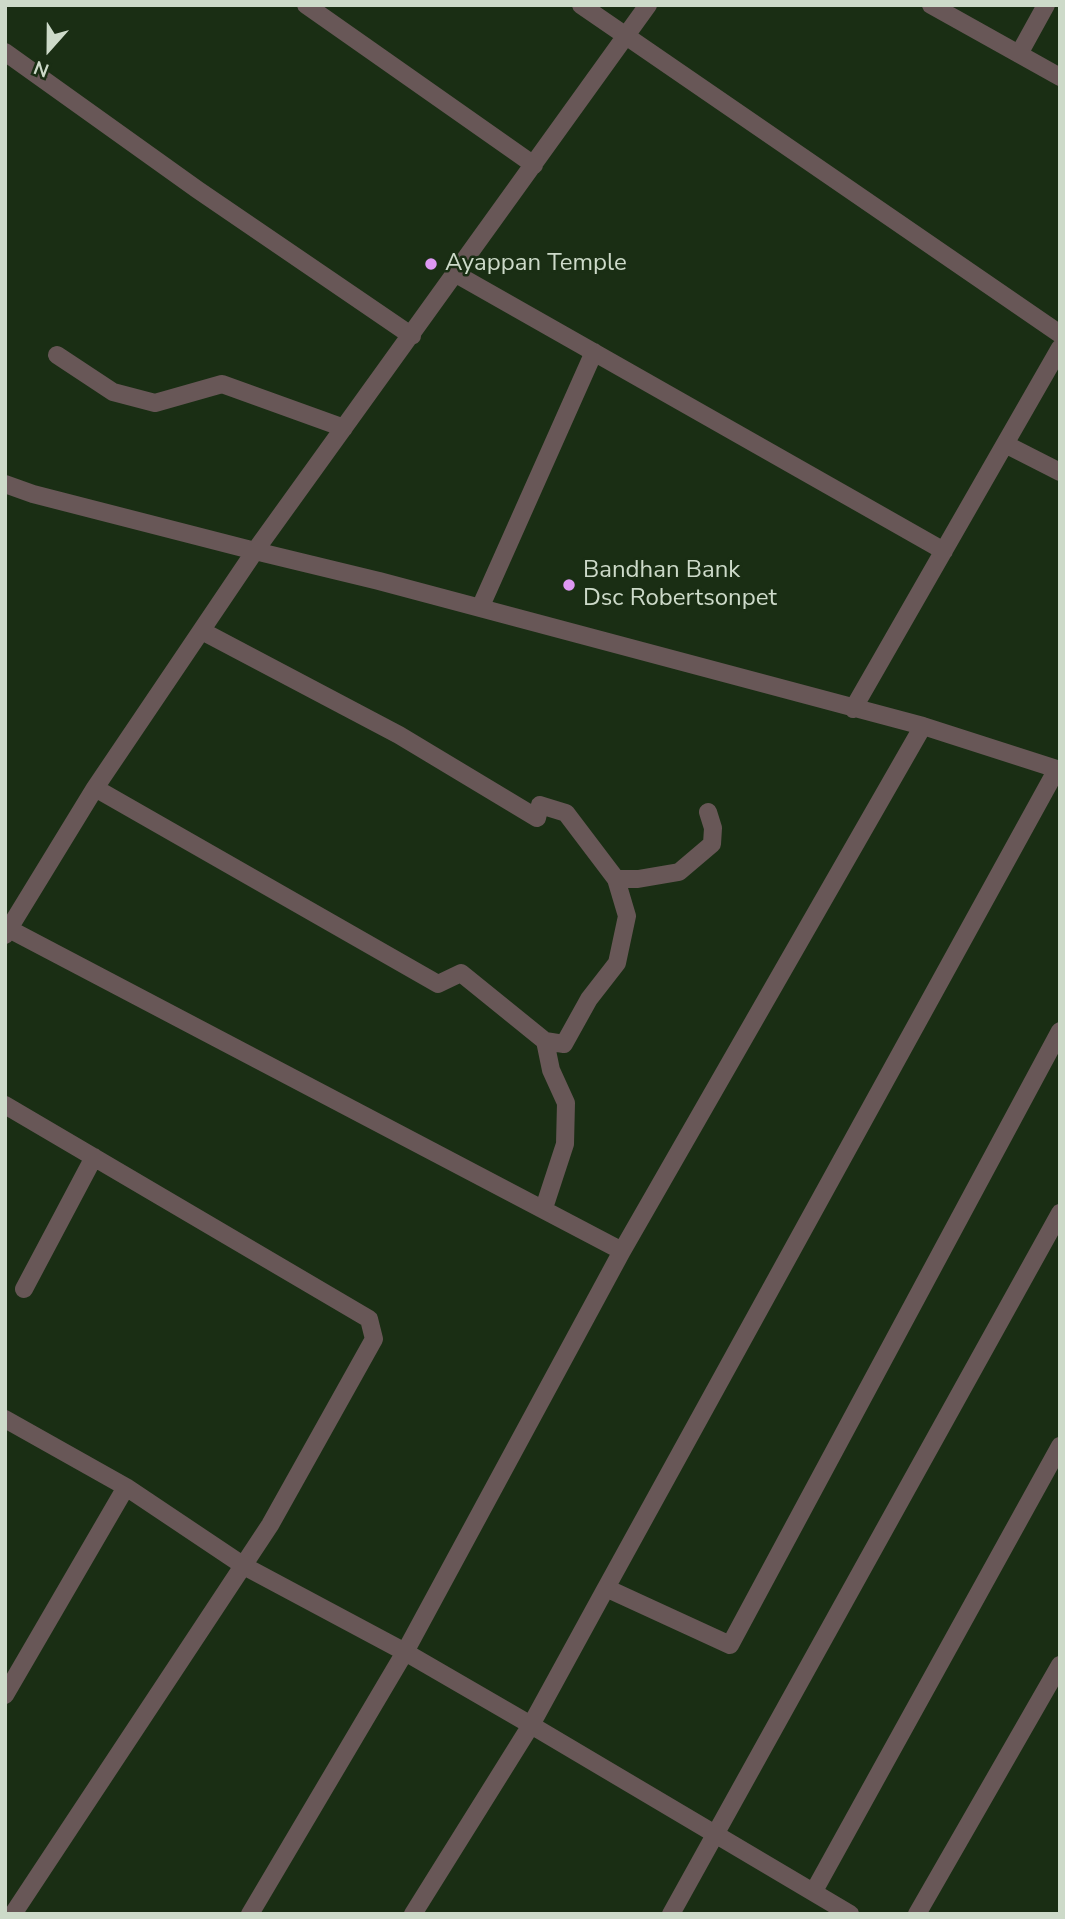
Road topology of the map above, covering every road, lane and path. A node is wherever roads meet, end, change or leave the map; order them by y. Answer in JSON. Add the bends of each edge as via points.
{"nodes":[{"id":1,"x":306,"y":5,"type":"edge"},
{"id":2,"x":581,"y":5,"type":"edge"},
{"id":3,"x":649,"y":5,"type":"edge"},
{"id":4,"x":931,"y":5,"type":"edge"},
{"id":5,"x":1046,"y":5,"type":"edge"},
{"id":6,"x":626,"y":36,"type":"junction"},
{"id":7,"x":5,"y":52,"type":"edge"},
{"id":8,"x":1019,"y":54,"type":"junction"},
{"id":9,"x":1060,"y":77,"type":"edge"},
{"id":10,"x":534,"y":166,"type":"junction"},
{"id":11,"x":456,"y":274,"type":"junction"},
{"id":12,"x":1060,"y":334,"type":"edge"},
{"id":13,"x":412,"y":336,"type":"junction"},
{"id":14,"x":1060,"y":348,"type":"edge"},
{"id":15,"x":594,"y":352,"type":"junction"},
{"id":16,"x":57,"y":355,"type":"dead end"},
{"id":17,"x":344,"y":428,"type":"junction"},
{"id":18,"x":1006,"y":444,"type":"junction"},
{"id":19,"x":1060,"y":472,"type":"edge"},
{"id":20,"x":5,"y":484,"type":"edge"},
{"id":21,"x":255,"y":551,"type":"junction"},
{"id":22,"x":944,"y":551,"type":"junction"},
{"id":23,"x":480,"y":608,"type":"junction"},
{"id":24,"x":202,"y":631,"type":"junction"},
{"id":25,"x":853,"y":709,"type":"junction"},
{"id":26,"x":923,"y":726,"type":"junction"},
{"id":27,"x":1058,"y":770,"type":"edge"},
{"id":28,"x":95,"y":788,"type":"junction"},
{"id":29,"x":708,"y":812,"type":"dead end"},
{"id":30,"x":616,"y":878,"type":"junction"},
{"id":31,"x":7,"y":932,"type":"edge"},
{"id":32,"x":1060,"y":1031,"type":"edge"},
{"id":33,"x":545,"y":1041,"type":"junction"},
{"id":34,"x":5,"y":1105,"type":"edge"},
{"id":35,"x":94,"y":1157,"type":"junction"},
{"id":36,"x":544,"y":1208,"type":"junction"},
{"id":37,"x":1060,"y":1213,"type":"edge"},
{"id":38,"x":622,"y":1251,"type":"junction"},
{"id":39,"x":24,"y":1289,"type":"dead end"},
{"id":40,"x":5,"y":1419,"type":"edge"},
{"id":41,"x":1060,"y":1446,"type":"edge"},
{"id":42,"x":126,"y":1487,"type":"junction"},
{"id":43,"x":244,"y":1566,"type":"junction"},
{"id":44,"x":606,"y":1588,"type":"junction"},
{"id":45,"x":405,"y":1652,"type":"junction"},
{"id":46,"x":1060,"y":1665,"type":"edge"},
{"id":47,"x":5,"y":1695,"type":"edge"},
{"id":48,"x":531,"y":1725,"type":"junction"},
{"id":49,"x":716,"y":1832,"type":"junction"},
{"id":50,"x":814,"y":1891,"type":"junction"},
{"id":51,"x":13,"y":1914,"type":"edge"},
{"id":52,"x":250,"y":1914,"type":"edge"},
{"id":53,"x":413,"y":1914,"type":"edge"},
{"id":54,"x":671,"y":1914,"type":"edge"},
{"id":55,"x":850,"y":1914,"type":"edge"},
{"id":56,"x":917,"y":1914,"type":"edge"}],
"edges":[{"from":1,"to":10,"type":"street"},
{"from":2,"to":6,"type":"street"},
{"from":3,"to":6,"type":"street"},
{"from":4,"to":8,"type":"street"},
{"from":5,"to":8,"type":"street"},
{"from":6,"to":10,"type":"street"},
{"from":6,"to":12,"type":"street"},
{"from":7,"to":13,"type":"street"},
{"from":8,"to":9,"type":"street"},
{"from":10,"to":11,"type":"street"},
{"from":11,"to":13,"type":"street"},
{"from":11,"to":15,"type":"street"},
{"from":13,"to":17,"type":"street"},
{"from":14,"to":18,"type":"street"},
{"from":15,"to":22,"type":"street"},
{"from":15,"to":23,"type":"street"},
{"from":16,"to":17,"type":"street","via":[[113,392],[155,402],[222,384]]},
{"from":17,"to":21,"type":"street"},
{"from":18,"to":19,"type":"street"},
{"from":18,"to":22,"type":"street"},
{"from":20,"to":21,"type":"street"},
{"from":21,"to":23,"type":"street"},
{"from":21,"to":24,"type":"street"},
{"from":22,"to":25,"type":"street"},
{"from":23,"to":25,"type":"street"},
{"from":24,"to":28,"type":"street"},
{"from":24,"to":30,"type":"street","via":[[399,735],[537,818],[540,805],[566,813]]},
{"from":25,"to":26,"type":"street"},
{"from":26,"to":27,"type":"street"},
{"from":26,"to":38,"type":"street"},
{"from":27,"to":44,"type":"street"},
{"from":28,"to":31,"type":"street"},
{"from":28,"to":33,"type":"street","via":[[438,984],[461,973]]},
{"from":29,"to":30,"type":"street","via":[[712,844],[680,872]]},
{"from":30,"to":33,"type":"street","via":[[627,916],[617,963],[589,999],[564,1044]]},
{"from":31,"to":36,"type":"street"},
{"from":32,"to":44,"type":"street","via":[[730,1645]]},
{"from":33,"to":36,"type":"street","via":[[566,1104],[565,1144]]},
{"from":34,"to":35,"type":"street"},
{"from":35,"to":39,"type":"street"},
{"from":35,"to":43,"type":"street","via":[[369,1319],[374,1339]]},
{"from":36,"to":38,"type":"street"},
{"from":37,"to":49,"type":"street"},
{"from":38,"to":45,"type":"street"},
{"from":40,"to":42,"type":"street"},
{"from":41,"to":50,"type":"street"},
{"from":42,"to":43,"type":"street"},
{"from":42,"to":47,"type":"street"},
{"from":43,"to":45,"type":"street"},
{"from":43,"to":51,"type":"street"},
{"from":44,"to":48,"type":"street"},
{"from":45,"to":48,"type":"street"},
{"from":45,"to":52,"type":"street"},
{"from":46,"to":56,"type":"street"},
{"from":48,"to":49,"type":"street"},
{"from":48,"to":53,"type":"street"},
{"from":49,"to":50,"type":"street"},
{"from":49,"to":54,"type":"street"},
{"from":50,"to":55,"type":"street"}]}
